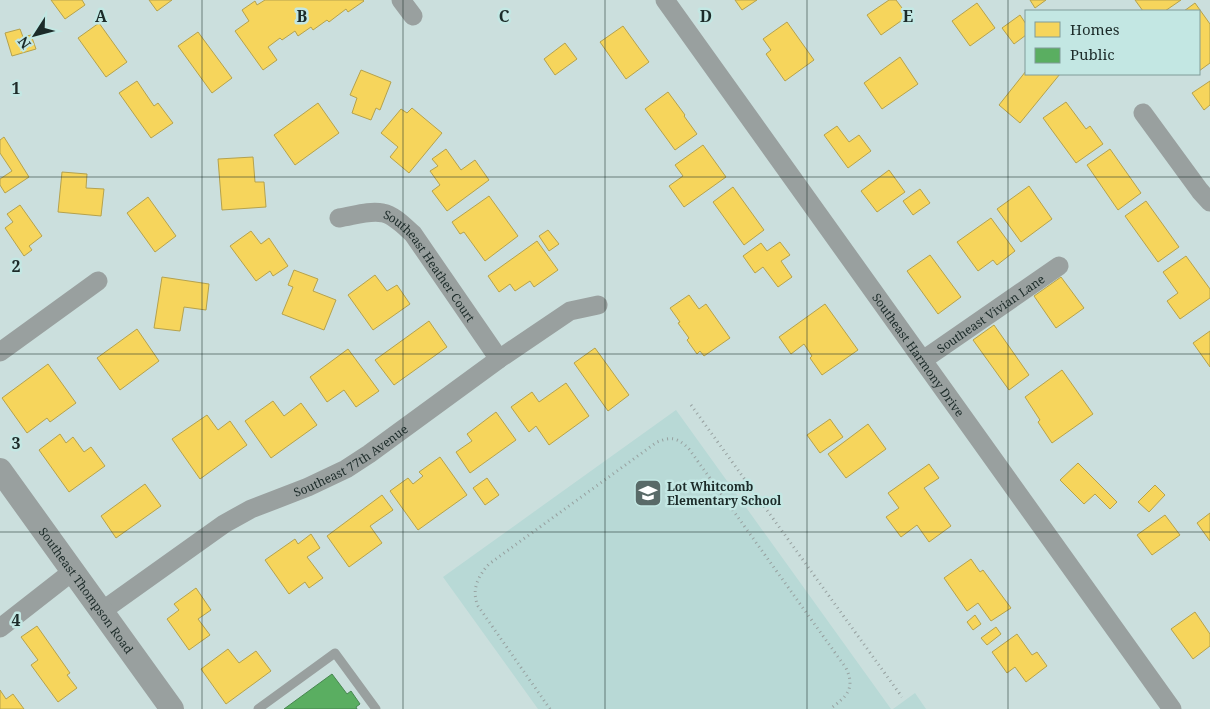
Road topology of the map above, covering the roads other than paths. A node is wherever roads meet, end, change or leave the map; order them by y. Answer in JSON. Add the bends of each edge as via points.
{"nodes":[{"id":1,"x":401,"y":0,"type":"edge"},
{"id":2,"x":665,"y":0,"type":"edge"},
{"id":3,"x":413,"y":16,"type":"dead end"},
{"id":4,"x":1143,"y":112,"type":"dead end"},
{"id":5,"x":1210,"y":202,"type":"edge"},
{"id":6,"x":339,"y":218,"type":"dead end"},
{"id":7,"x":1059,"y":266,"type":"dead end"},
{"id":8,"x":98,"y":281,"type":"dead end"},
{"id":9,"x":598,"y":305,"type":"dead end"},
{"id":10,"x":0,"y":352,"type":"edge"},
{"id":11,"x":499,"y":359,"type":"junction"},
{"id":12,"x":923,"y":360,"type":"junction"},
{"id":13,"x":0,"y":470,"type":"edge"},
{"id":14,"x":73,"y":571,"type":"junction"},
{"id":15,"x":102,"y":611,"type":"junction"},
{"id":16,"x":0,"y":628,"type":"edge"},
{"id":17,"x":172,"y":709,"type":"edge"},
{"id":18,"x":258,"y":709,"type":"edge"},
{"id":19,"x":376,"y":709,"type":"edge"},
{"id":20,"x":1172,"y":709,"type":"edge"}],
"edges":[{"from":1,"to":3,"type":"street"},
{"from":2,"to":12,"type":"street","name":"Southeast Harmony Drive"},
{"from":4,"to":5,"type":"street"},
{"from":6,"to":11,"type":"street","name":"Southeast Heather Court","via":[[384,213],[414,234]]},
{"from":7,"to":12,"type":"street","name":"Southeast Vivian Lane"},
{"from":8,"to":10,"type":"street"},
{"from":9,"to":11,"type":"street","name":"Southeast 77th Avenue","via":[[570,311]]},
{"from":11,"to":15,"type":"street","name":"Southeast 77th Avenue","via":[[346,469],[251,509],[224,524]]},
{"from":12,"to":20,"type":"street","name":"Southeast Harmony Drive"},
{"from":13,"to":14,"type":"street","name":"Southeast Thompson Road"},
{"from":14,"to":15,"type":"street","name":"Southeast Thompson Road"},
{"from":14,"to":16,"type":"street"},
{"from":15,"to":17,"type":"street","name":"Southeast Thompson Road"},
{"from":18,"to":19,"type":"lane","via":[[335,653]]}]}
